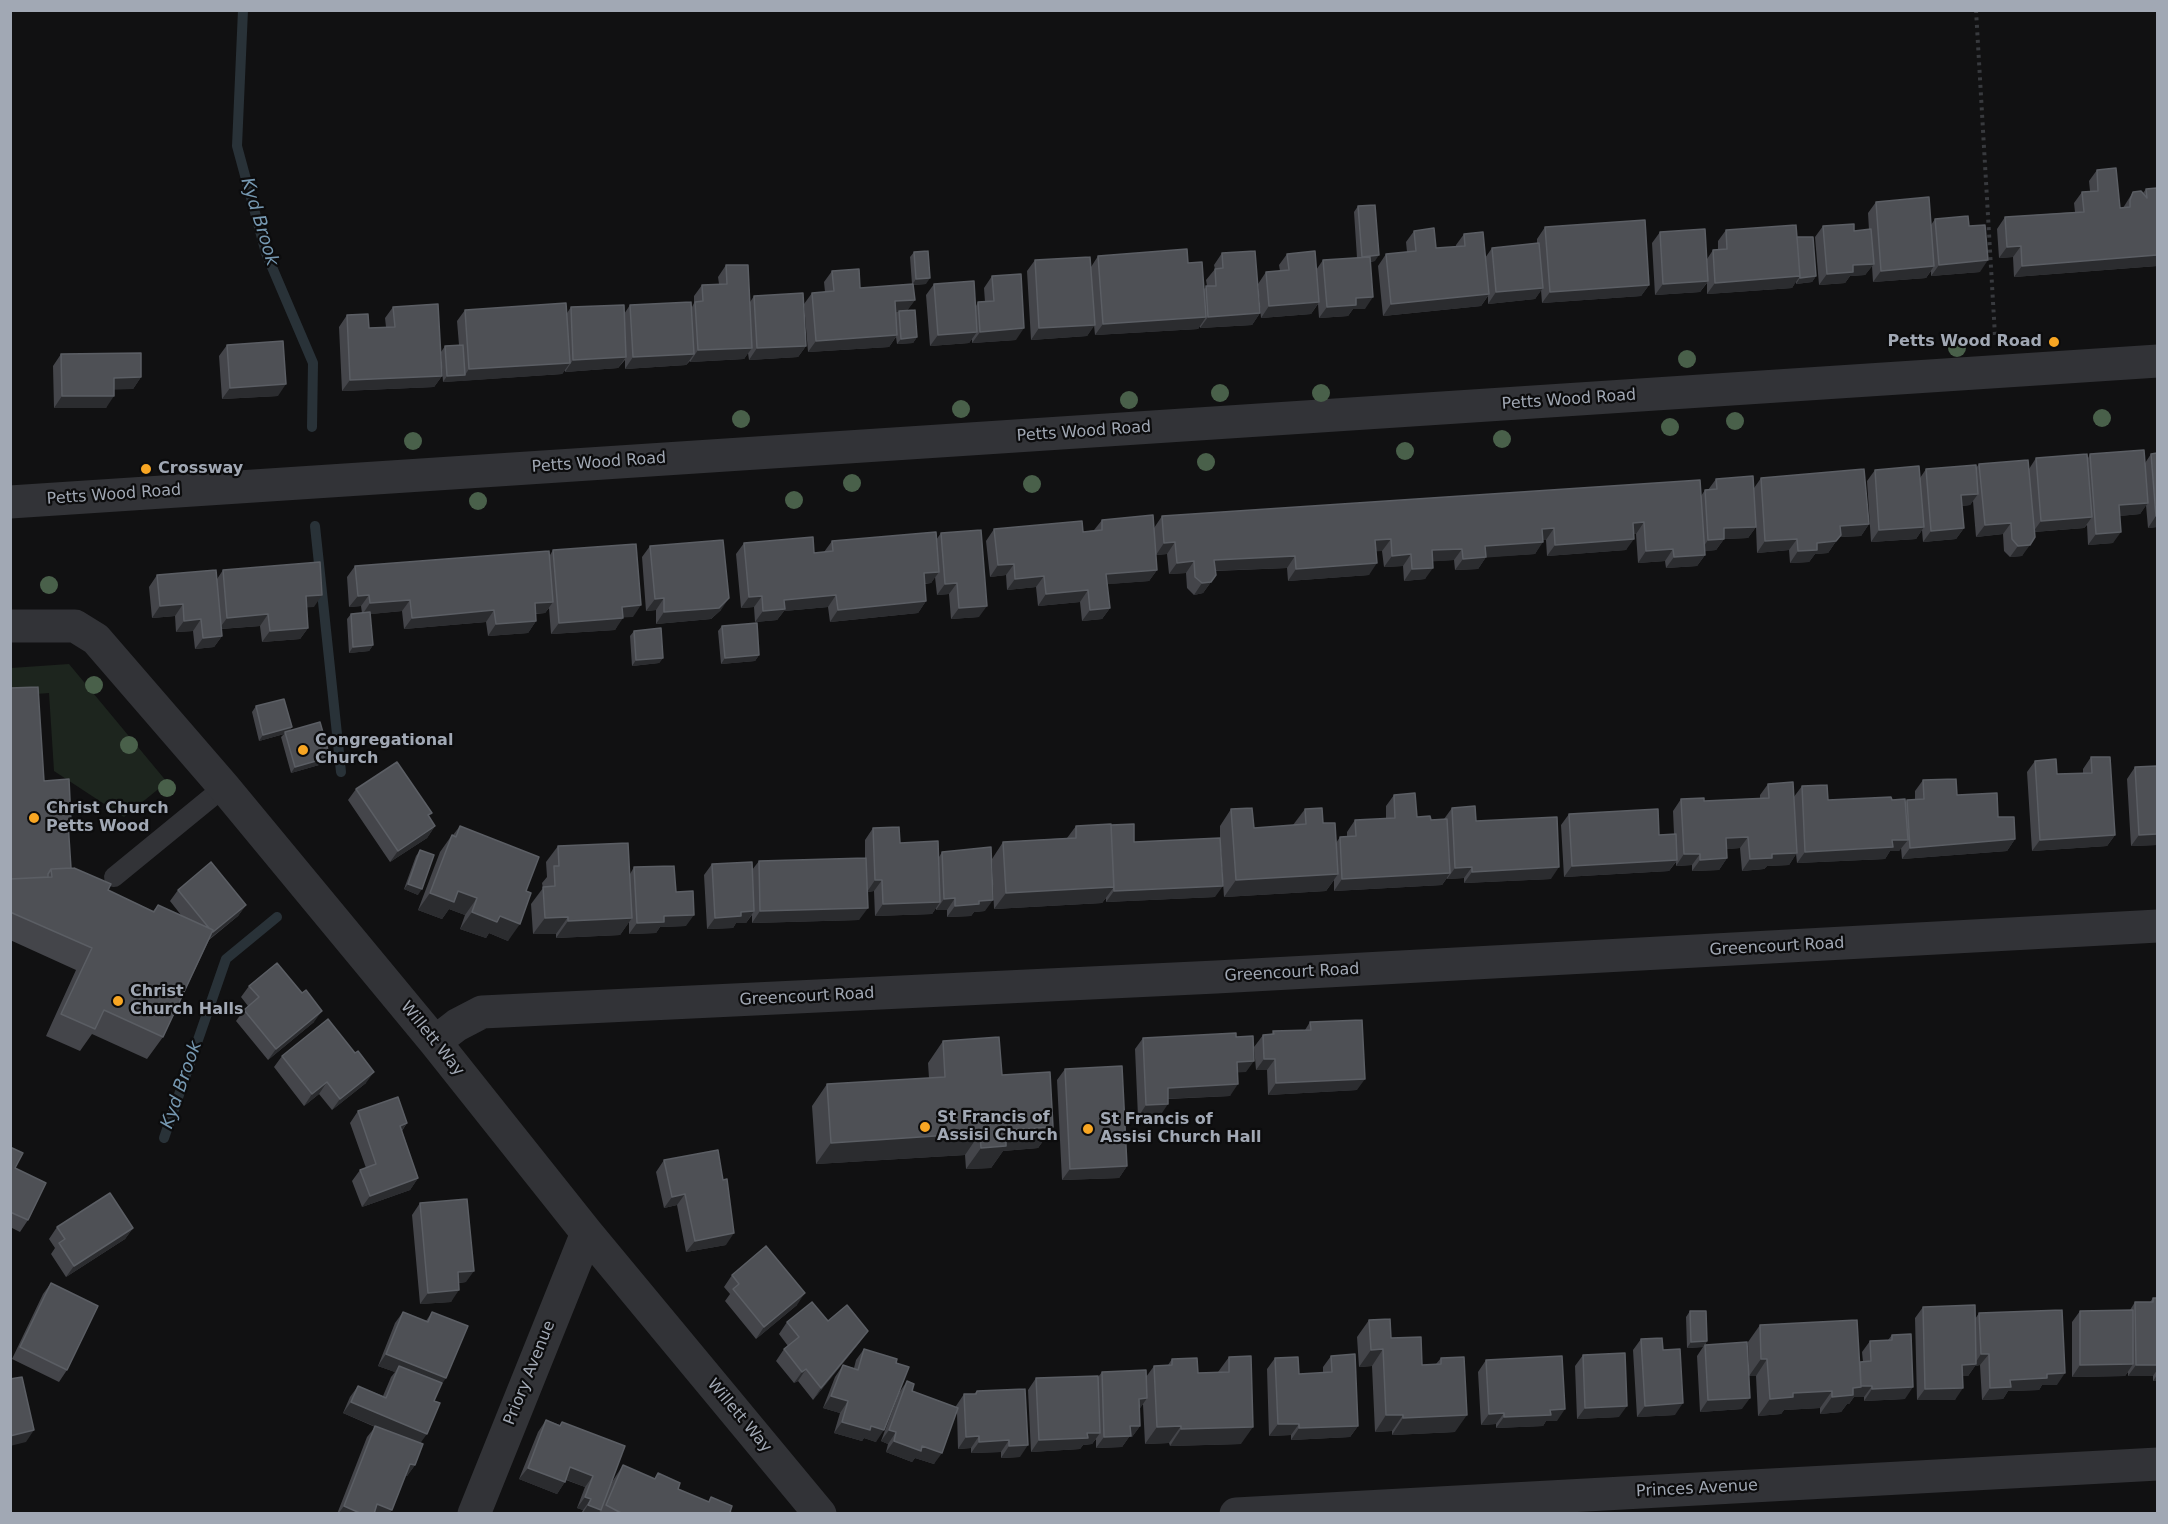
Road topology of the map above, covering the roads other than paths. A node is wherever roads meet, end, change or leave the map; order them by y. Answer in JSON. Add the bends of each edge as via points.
{"nodes":[{"id":1,"x":2157,"y":361,"type":"edge"},
{"id":2,"x":10,"y":502,"type":"edge"},
{"id":3,"x":10,"y":626,"type":"edge"},
{"id":4,"x":224,"y":787,"type":"junction"},
{"id":5,"x":114,"y":877,"type":"dead end"},
{"id":6,"x":2157,"y":926,"type":"edge"},
{"id":7,"x":435,"y":1042,"type":"junction"},
{"id":8,"x":587,"y":1233,"type":"junction"},
{"id":9,"x":2157,"y":1464,"type":"edge"},
{"id":10,"x":474,"y":1514,"type":"edge"},
{"id":11,"x":820,"y":1514,"type":"edge"},
{"id":12,"x":1236,"y":1514,"type":"edge"}],
"edges":[{"from":1,"to":2,"type":"street","name":"Petts Wood Road"},
{"from":3,"to":4,"type":"street","name":"Willett Way","via":[[75,626],[96,639]]},
{"from":4,"to":5,"type":"lane"},
{"from":4,"to":7,"type":"street","name":"Willett Way"},
{"from":6,"to":7,"type":"street","name":"Greencourt Road","via":[[482,1012]]},
{"from":7,"to":8,"type":"street","name":"Willett Way"},
{"from":8,"to":10,"type":"street","name":"Priory Avenue"},
{"from":8,"to":11,"type":"street","name":"Willett Way"},
{"from":9,"to":12,"type":"street","name":"Princes Avenue"}]}
